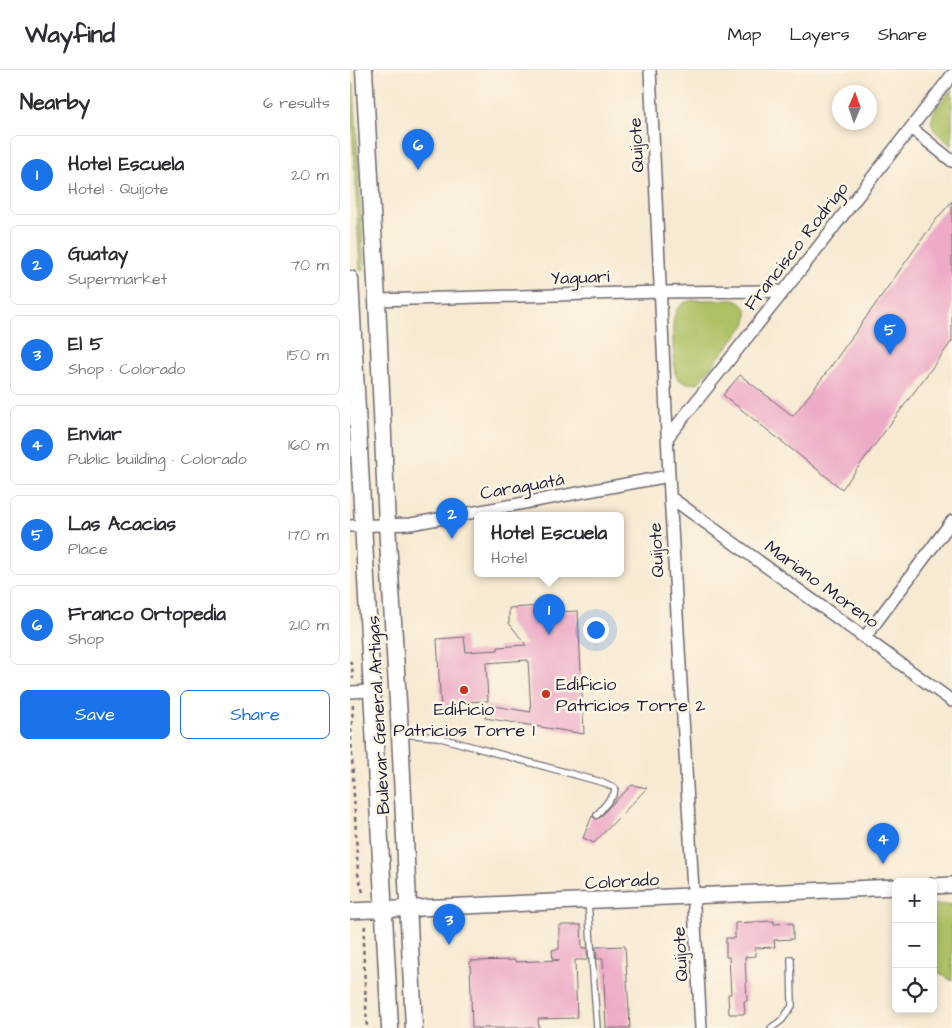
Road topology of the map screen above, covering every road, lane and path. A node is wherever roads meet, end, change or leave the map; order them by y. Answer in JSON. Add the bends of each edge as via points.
{"nodes":[{"id":1,"x":364,"y":70,"type":"edge"},
{"id":2,"x":650,"y":70,"type":"edge"},
{"id":3,"x":952,"y":75,"type":"edge"},
{"id":4,"x":910,"y":128,"type":"junction"},
{"id":5,"x":952,"y":161,"type":"edge"},
{"id":6,"x":350,"y":280,"type":"edge"},
{"id":7,"x":784,"y":291,"type":"junction"},
{"id":8,"x":661,"y":292,"type":"junction"},
{"id":9,"x":351,"y":300,"type":"edge"},
{"id":10,"x":377,"y":300,"type":"junction"},
{"id":11,"x":667,"y":438,"type":"junction"},
{"id":12,"x":669,"y":476,"type":"junction"},
{"id":13,"x":670,"y":497,"type":"junction"},
{"id":14,"x":474,"y":512,"type":"edge"},
{"id":15,"x":475,"y":512,"type":"edge"},
{"id":16,"x":952,"y":521,"type":"edge"},
{"id":17,"x":387,"y":525,"type":"junction"},
{"id":18,"x":356,"y":526,"type":"edge"},
{"id":19,"x":866,"y":637,"type":"junction"},
{"id":20,"x":350,"y":661,"type":"edge"},
{"id":21,"x":372,"y":691,"type":"junction"},
{"id":22,"x":352,"y":692,"type":"edge"},
{"id":23,"x":952,"y":701,"type":"edge"},
{"id":24,"x":400,"y":734,"type":"junction"},
{"id":25,"x":597,"y":815,"type":"dead end"},
{"id":26,"x":952,"y":885,"type":"edge"},
{"id":27,"x":937,"y":886,"type":"edge"},
{"id":28,"x":892,"y":887,"type":"edge"},
{"id":29,"x":694,"y":896,"type":"junction"},
{"id":30,"x":588,"y":902,"type":"junction"},
{"id":31,"x":407,"y":909,"type":"junction"},
{"id":32,"x":384,"y":910,"type":"junction"},
{"id":33,"x":366,"y":911,"type":"junction"},
{"id":34,"x":350,"y":912,"type":"edge"},
{"id":35,"x":791,"y":960,"type":"dead end"},
{"id":36,"x":367,"y":1028,"type":"edge"},
{"id":37,"x":390,"y":1028,"type":"edge"},
{"id":38,"x":414,"y":1028,"type":"edge"},
{"id":39,"x":597,"y":1028,"type":"edge"},
{"id":40,"x":701,"y":1028,"type":"edge"},
{"id":41,"x":771,"y":1028,"type":"edge"}],
"edges":[{"from":1,"to":10,"type":"main road","name":"Bulevar General Artigas"},
{"from":2,"to":8,"type":"street","name":"Quijote"},
{"from":3,"to":4,"type":"street","name":"Francisco Rodrigo"},
{"from":4,"to":5,"type":"street"},
{"from":4,"to":7,"type":"street","name":"Francisco Rodrigo"},
{"from":6,"to":9,"type":"main road","name":"Bulevar General Artigas"},
{"from":7,"to":8,"type":"street","name":"Yaguarí"},
{"from":7,"to":11,"type":"street","name":"Francisco Rodrigo"},
{"from":8,"to":10,"type":"street","name":"Yaguarí"},
{"from":8,"to":11,"type":"street","name":"Quijote"},
{"from":9,"to":18,"type":"main road","name":"Bulevar General Artigas"},
{"from":10,"to":17,"type":"main road","name":"Bulevar General Artigas"},
{"from":11,"to":12,"type":"street","name":"Quijote"},
{"from":12,"to":13,"type":"street","name":"Quijote"},
{"from":12,"to":15,"type":"street","name":"Caraguatá"},
{"from":13,"to":19,"type":"street","name":"Mariano Moreno"},
{"from":13,"to":29,"type":"street","name":"Quijote"},
{"from":14,"to":17,"type":"street","name":"Caraguatá"},
{"from":16,"to":19,"type":"street"},
{"from":17,"to":18,"type":"street","name":"Caraguatá"},
{"from":17,"to":24,"type":"main road","name":"Bulevar General Artigas"},
{"from":18,"to":21,"type":"main road","name":"Bulevar General Artigas"},
{"from":19,"to":23,"type":"street","name":"Mariano Moreno"},
{"from":20,"to":22,"type":"path"},
{"from":21,"to":22,"type":"street"},
{"from":21,"to":32,"type":"main road","name":"Bulevar General Artigas"},
{"from":22,"to":33,"type":"path","via":[[358,874]]},
{"from":24,"to":25,"type":"lane","via":[[437,737],[605,783],[615,788],[614,794]]},
{"from":24,"to":31,"type":"main road","name":"Bulevar General Artigas"},
{"from":26,"to":27,"type":"street"},
{"from":28,"to":29,"type":"street","name":"Colorado"},
{"from":29,"to":30,"type":"street","name":"Colorado"},
{"from":29,"to":40,"type":"street","name":"Quijote"},
{"from":30,"to":31,"type":"street","name":"Colorado"},
{"from":30,"to":39,"type":"lane"},
{"from":31,"to":32,"type":"street","name":"Colorado"},
{"from":31,"to":38,"type":"main road","name":"Bulevar General Artigas"},
{"from":32,"to":33,"type":"street","name":"Colorado"},
{"from":32,"to":37,"type":"main road","name":"Bulevar General Artigas"},
{"from":33,"to":34,"type":"street","name":"Colorado"},
{"from":33,"to":36,"type":"path","via":[[363,942]]},
{"from":35,"to":41,"type":"lane","via":[[792,1006]]}]}
